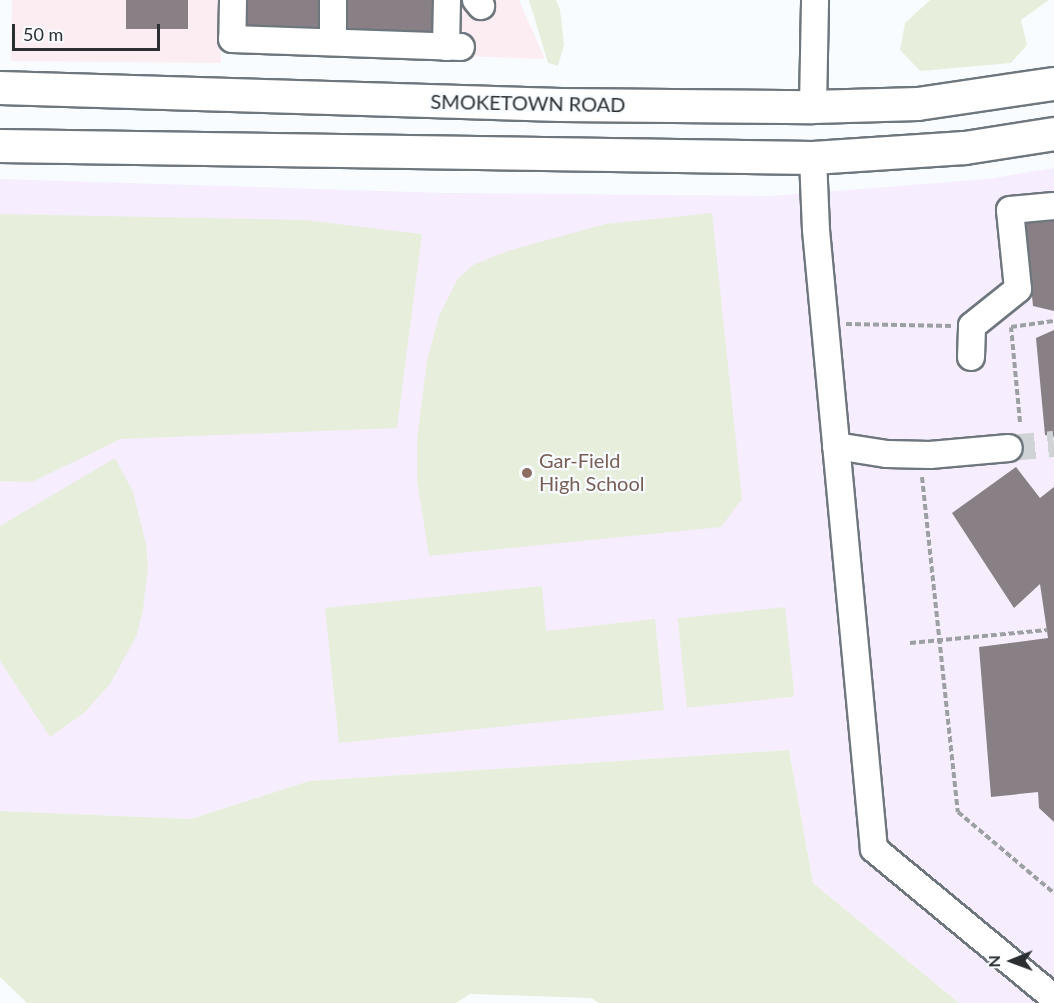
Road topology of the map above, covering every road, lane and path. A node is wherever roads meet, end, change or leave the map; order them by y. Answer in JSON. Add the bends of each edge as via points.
{"nodes":[{"id":1,"x":232,"y":0,"type":"edge"},
{"id":2,"x":333,"y":0,"type":"edge"},
{"id":3,"x":447,"y":0,"type":"edge"},
{"id":4,"x":814,"y":0,"type":"edge"},
{"id":5,"x":333,"y":42,"type":"junction"},
{"id":6,"x":1054,"y":84,"type":"edge"},
{"id":7,"x":0,"y":88,"type":"edge"},
{"id":8,"x":813,"y":107,"type":"junction"},
{"id":9,"x":1054,"y":134,"type":"edge"},
{"id":10,"x":0,"y":146,"type":"edge"},
{"id":11,"x":813,"y":158,"type":"junction"},
{"id":12,"x":1054,"y":206,"type":"edge"},
{"id":13,"x":1054,"y":321,"type":"edge"},
{"id":14,"x":825,"y":325,"type":"junction"},
{"id":15,"x":972,"y":326,"type":"junction"},
{"id":16,"x":1011,"y":327,"type":"junction"},
{"id":17,"x":971,"y":357,"type":"dead end"},
{"id":18,"x":1020,"y":422,"type":"dead end"},
{"id":19,"x":836,"y":446,"type":"junction"},
{"id":20,"x":1009,"y":448,"type":"tunnel mouth"},
{"id":21,"x":922,"y":473,"type":"dead end"},
{"id":22,"x":1047,"y":630,"type":"dead end"},
{"id":23,"x":939,"y":640,"type":"junction"},
{"id":24,"x":910,"y":643,"type":"dead end"},
{"id":25,"x":1054,"y":893,"type":"edge"},
{"id":26,"x":1054,"y":998,"type":"edge"}],
"edges":[{"from":1,"to":5,"type":"street","via":[[232,39]]},
{"from":2,"to":5,"type":"street"},
{"from":3,"to":5,"type":"street","via":[[454,47]]},
{"from":4,"to":8,"type":"street"},
{"from":6,"to":8,"type":"main road","name":"SMOKETOWN ROAD","via":[[918,104]]},
{"from":7,"to":8,"type":"main road","name":"SMOKETOWN ROAD","via":[[561,105]]},
{"from":8,"to":11,"type":"main road"},
{"from":9,"to":11,"type":"main road","via":[[965,148]]},
{"from":10,"to":11,"type":"main road"},
{"from":11,"to":14,"type":"street"},
{"from":12,"to":15,"type":"street","via":[[1010,210],[1018,289]]},
{"from":13,"to":16,"type":"path"},
{"from":14,"to":15,"type":"path"},
{"from":14,"to":19,"type":"street"},
{"from":15,"to":16,"type":"path"},
{"from":15,"to":17,"type":"street"},
{"from":16,"to":18,"type":"path"},
{"from":19,"to":20,"type":"street","via":[[887,454],[930,455]]},
{"from":19,"to":26,"type":"street","via":[[874,849]]},
{"from":21,"to":23,"type":"path"},
{"from":22,"to":23,"type":"path"},
{"from":23,"to":24,"type":"path"},
{"from":23,"to":25,"type":"path","via":[[958,812]]}]}
